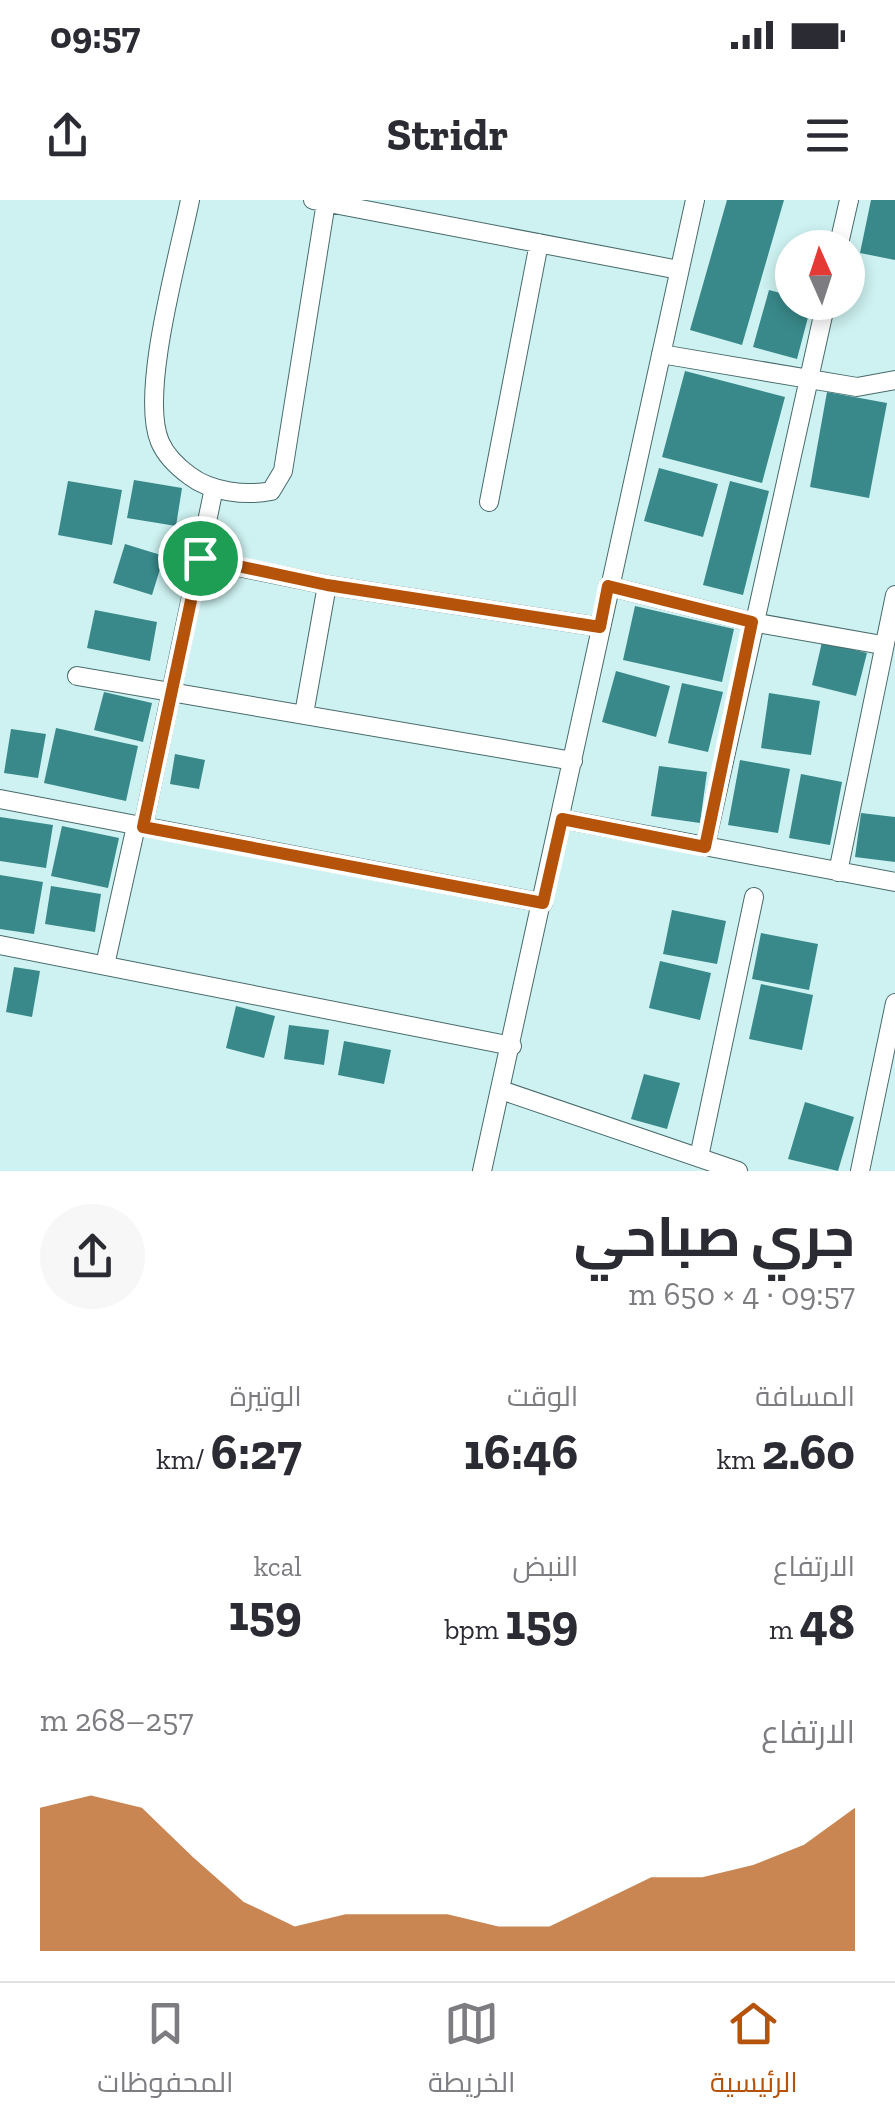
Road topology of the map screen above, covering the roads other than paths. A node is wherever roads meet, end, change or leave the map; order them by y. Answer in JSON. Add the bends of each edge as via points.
{"nodes":[{"id":1,"x":190,"y":200,"type":"edge"},
{"id":2,"x":695,"y":200,"type":"edge"},
{"id":3,"x":849,"y":200,"type":"edge"},
{"id":4,"x":319,"y":201,"type":"edge"},
{"id":5,"x":842,"y":230,"type":"edge"},
{"id":6,"x":540,"y":243,"type":"junction"},
{"id":7,"x":679,"y":270,"type":"junction"},
{"id":8,"x":822,"y":320,"type":"edge"},
{"id":9,"x":661,"y":354,"type":"junction"},
{"id":10,"x":895,"y":380,"type":"edge"},
{"id":11,"x":808,"y":381,"type":"junction"},
{"id":12,"x":214,"y":488,"type":"junction"},
{"id":13,"x":488,"y":502,"type":"dead end"},
{"id":14,"x":200,"y":558,"type":"junction"},
{"id":15,"x":327,"y":585,"type":"junction"},
{"id":16,"x":608,"y":586,"type":"junction"},
{"id":17,"x":895,"y":595,"type":"edge"},
{"id":18,"x":752,"y":622,"type":"junction"},
{"id":19,"x":600,"y":627,"type":"junction"},
{"id":20,"x":882,"y":645,"type":"junction"},
{"id":21,"x":77,"y":676,"type":"dead end"},
{"id":22,"x":886,"y":680,"type":"edge"},
{"id":23,"x":169,"y":692,"type":"junction"},
{"id":24,"x":304,"y":714,"type":"junction"},
{"id":25,"x":574,"y":761,"type":"junction"},
{"id":26,"x":0,"y":799,"type":"edge"},
{"id":27,"x":562,"y":819,"type":"junction"},
{"id":28,"x":139,"y":826,"type":"junction"},
{"id":29,"x":705,"y":847,"type":"junction"},
{"id":30,"x":838,"y":872,"type":"junction"},
{"id":31,"x":895,"y":882,"type":"edge"},
{"id":32,"x":754,"y":897,"type":"dead end"},
{"id":33,"x":543,"y":903,"type":"junction"},
{"id":34,"x":0,"y":945,"type":"edge"},
{"id":35,"x":105,"y":965,"type":"junction"},
{"id":36,"x":895,"y":1003,"type":"edge"},
{"id":37,"x":512,"y":1046,"type":"junction"},
{"id":38,"x":501,"y":1090,"type":"junction"},
{"id":39,"x":699,"y":1157,"type":"junction"},
{"id":40,"x":482,"y":1171,"type":"edge"},
{"id":41,"x":738,"y":1171,"type":"edge"},
{"id":42,"x":860,"y":1171,"type":"edge"}],
"edges":[{"from":1,"to":12,"type":"street","via":[[152,409],[160,445]]},
{"from":2,"to":7,"type":"street"},
{"from":3,"to":5,"type":"street"},
{"from":4,"to":6,"type":"street"},
{"from":4,"to":12,"type":"street","via":[[279,484],[258,494]]},
{"from":6,"to":7,"type":"street"},
{"from":6,"to":13,"type":"street"},
{"from":7,"to":9,"type":"street"},
{"from":8,"to":11,"type":"street"},
{"from":9,"to":11,"type":"street"},
{"from":9,"to":16,"type":"street"},
{"from":10,"to":11,"type":"street","via":[[857,387]]},
{"from":11,"to":18,"type":"street"},
{"from":12,"to":14,"type":"street"},
{"from":14,"to":15,"type":"street"},
{"from":14,"to":23,"type":"street"},
{"from":15,"to":19,"type":"street"},
{"from":15,"to":24,"type":"street"},
{"from":16,"to":18,"type":"street"},
{"from":16,"to":19,"type":"street"},
{"from":17,"to":20,"type":"street"},
{"from":18,"to":20,"type":"street"},
{"from":18,"to":29,"type":"street"},
{"from":19,"to":25,"type":"street"},
{"from":20,"to":22,"type":"street"},
{"from":21,"to":23,"type":"street"},
{"from":22,"to":30,"type":"street"},
{"from":23,"to":24,"type":"street"},
{"from":23,"to":28,"type":"street"},
{"from":24,"to":25,"type":"street"},
{"from":25,"to":27,"type":"street"},
{"from":26,"to":28,"type":"street"},
{"from":27,"to":29,"type":"street"},
{"from":27,"to":33,"type":"street"},
{"from":28,"to":33,"type":"street"},
{"from":28,"to":35,"type":"street"},
{"from":29,"to":30,"type":"street"},
{"from":30,"to":31,"type":"street"},
{"from":32,"to":39,"type":"street"},
{"from":33,"to":37,"type":"street"},
{"from":34,"to":35,"type":"street"},
{"from":35,"to":37,"type":"street"},
{"from":36,"to":42,"type":"street"},
{"from":37,"to":38,"type":"street"},
{"from":38,"to":39,"type":"street"},
{"from":38,"to":40,"type":"street"},
{"from":39,"to":41,"type":"street"}]}
